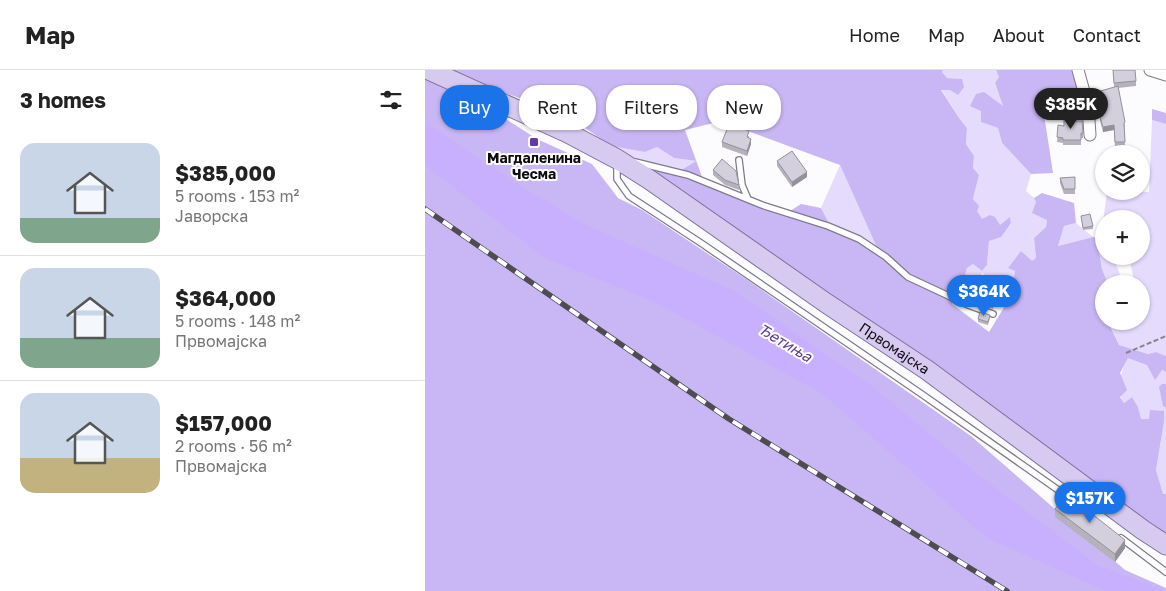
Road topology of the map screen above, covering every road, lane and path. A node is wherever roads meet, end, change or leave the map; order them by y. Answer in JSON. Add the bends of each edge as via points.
{"nodes":[{"id":1,"x":429,"y":70,"type":"edge"},
{"id":2,"x":1078,"y":70,"type":"edge"},
{"id":3,"x":1150,"y":70,"type":"edge"},
{"id":4,"x":1166,"y":76,"type":"edge"},
{"id":5,"x":1090,"y":135,"type":"dead end"},
{"id":6,"x":617,"y":159,"type":"junction"},
{"id":7,"x":739,"y":160,"type":"dead end"},
{"id":8,"x":748,"y":199,"type":"junction"},
{"id":9,"x":993,"y":314,"type":"dead end"},
{"id":10,"x":1166,"y":336,"type":"edge"},
{"id":11,"x":1127,"y":354,"type":"dead end"},
{"id":12,"x":1079,"y":505,"type":"edge"},
{"id":13,"x":1117,"y":534,"type":"edge"},
{"id":14,"x":1166,"y":545,"type":"edge"},
{"id":15,"x":1166,"y":572,"type":"edge"}],
"edges":[{"from":1,"to":6,"type":"main road","name":"Првомајска"},
{"from":2,"to":5,"type":"street","via":[[1088,106]]},
{"from":3,"to":4,"type":"street"},
{"from":6,"to":8,"type":"lane","name":"Првомајска","via":[[689,175]]},
{"from":6,"to":12,"type":"lane","via":[[617,179],[629,196]]},
{"from":6,"to":14,"type":"main road","name":"Првомајска","via":[[927,370]]},
{"from":7,"to":8,"type":"lane","via":[[742,185]]},
{"from":8,"to":9,"type":"lane","name":"Првомајска","via":[[859,239],[887,257],[908,277]]},
{"from":10,"to":11,"type":"path"},
{"from":13,"to":15,"type":"lane"}]}
